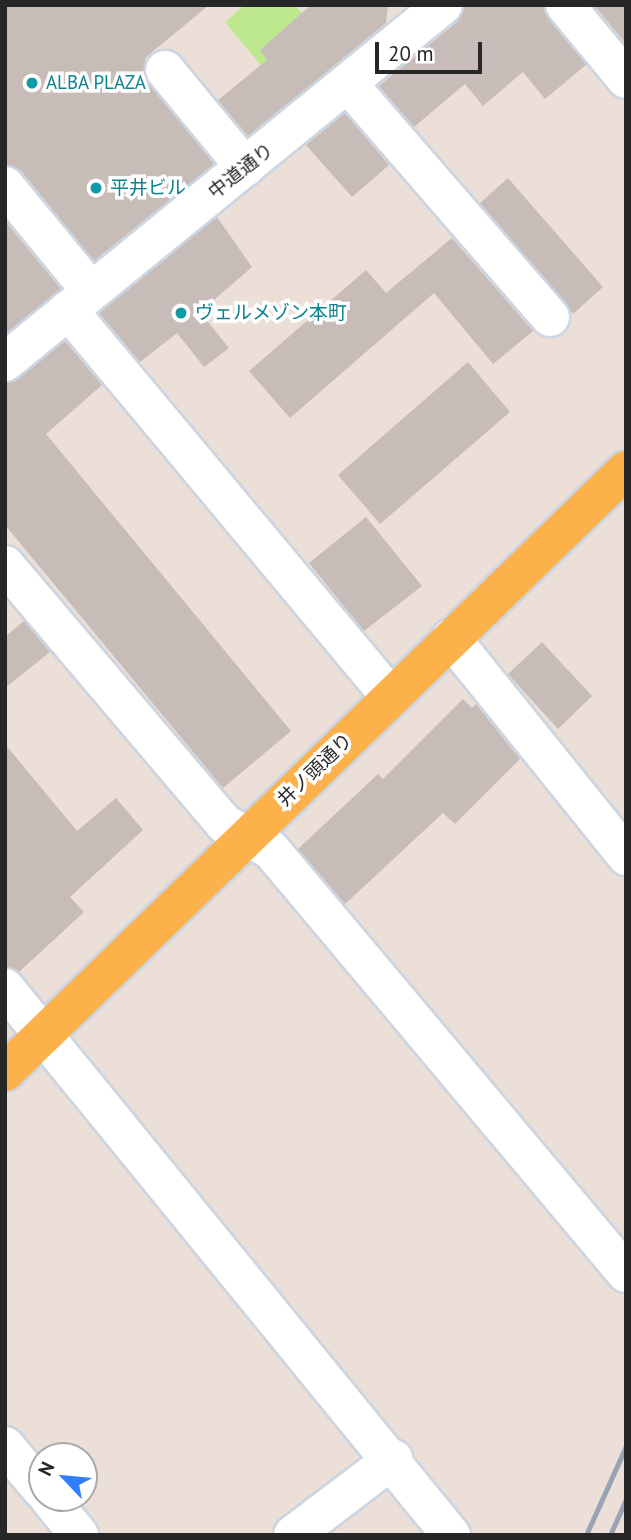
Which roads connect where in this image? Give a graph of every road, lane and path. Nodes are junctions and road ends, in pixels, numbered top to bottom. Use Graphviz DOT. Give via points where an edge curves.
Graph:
graph roads {
  1 [pos="565,5"];
  2 [pos="419,12"];
  3 [pos="165,70"];
  4 [pos="626,79"];
  5 [pos="349,85"];
  6 [pos="245,167"];
  7 [pos="5,186"];
  8 [pos="79,300"];
  9 [pos="550,317"];
  10 [pos="5,362"];
  11 [pos="626,470"];
  12 [pos="5,565"];
  13 [pos="451,638"];
  14 [pos="390,696"];
  15 [pos="247,835"];
  16 [pos="626,856"];
  17 [pos="5,988"];
  18 [pos="44,1034"];
  19 [pos="5,1072"];
  20 [pos="626,1273"];
  21 [pos="5,1446"];
  22 [pos="393,1460"];
  23 [pos="28,1473"];
  24 [pos="60,1512"];
  25 [pos="79,1535"];
  26 [pos="293,1535"];
  27 [pos="451,1535"];
  1 -- 4 [label="street"];
  2 -- 5 [label="street, 中道通り"];
  3 -- 6 [label="street"];
  5 -- 6 [label="street, 中道通り"];
  5 -- 9 [label="street"];
  6 -- 8 [label="street, 中道通り"];
  7 -- 8 [label="street"];
  8 -- 10 [label="street, 中道通り"];
  8 -- 14 [label="street"];
  11 -- 13 [label="main road, 井ノ頭通り"];
  12 -- 15 [label="street" via="225,824"];
  13 -- 14 [label="main road, 井ノ頭通り"];
  13 -- 16 [label="street"];
  14 -- 15 [label="main road, 井ノ頭通り"];
  15 -- 18 [label="main road, 井ノ頭通り"];
  15 -- 20 [label="street" via="271,849"];
  17 -- 18 [label="street"];
  18 -- 19 [label="main road, 井ノ頭通り"];
  18 -- 22 [label="street"];
  21 -- 23 [label="street"];
  22 -- 26 [label="street"];
  22 -- 27 [label="street"];
  24 -- 25 [label="street"];
}
